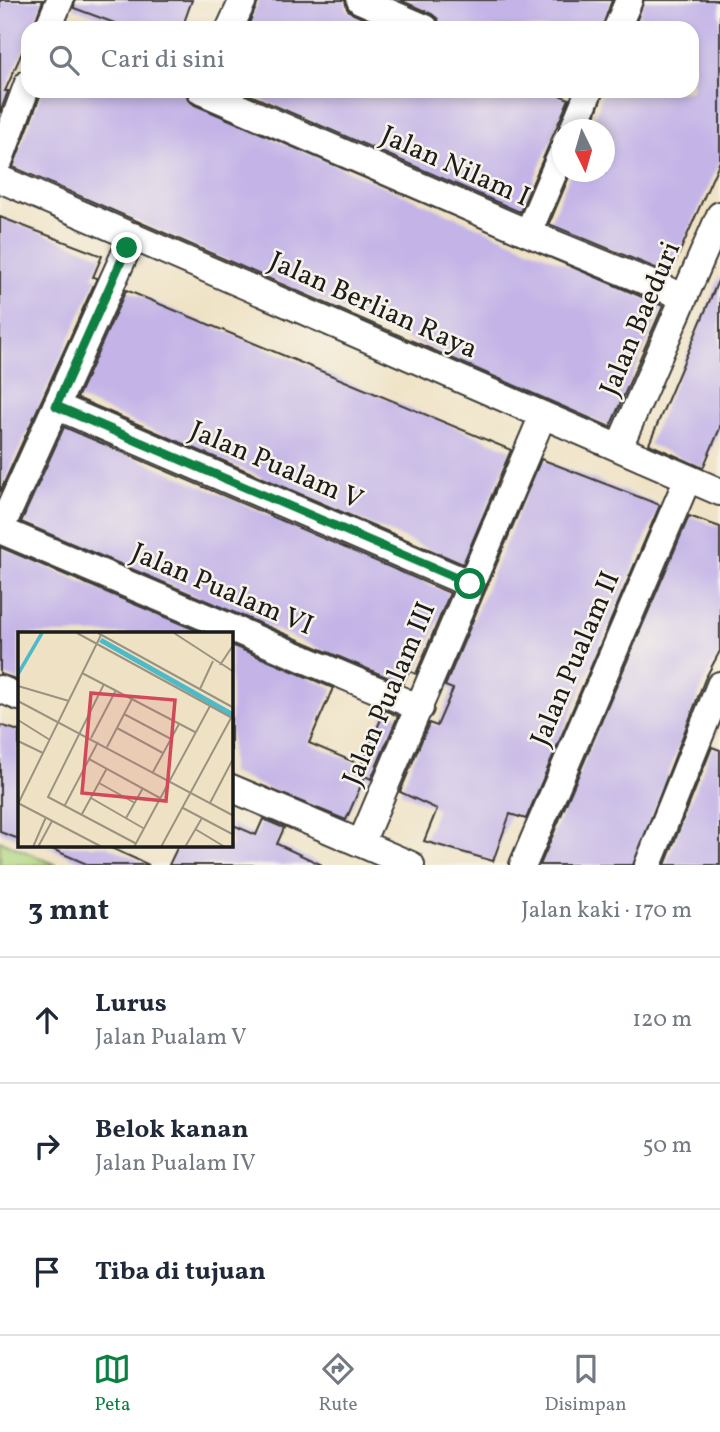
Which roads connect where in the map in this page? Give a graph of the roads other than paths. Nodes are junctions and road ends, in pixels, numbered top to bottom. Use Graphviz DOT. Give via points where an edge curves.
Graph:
graph roads {
  1 [pos="243,0"];
  2 [pos="360,0"];
  3 [pos="629,0"];
  4 [pos="233,21"];
  5 [pos="409,21"];
  6 [pos="620,21"];
  7 [pos="22,98"];
  8 [pos="217,98"];
  9 [pos="581,98"];
  10 [pos="576,119"];
  11 [pos="0,159"];
  12 [pos="552,177"];
  13 [pos="0,178"];
  14 [pos="720,215"];
  15 [pos="528,233"];
  16 [pos="133,236"];
  17 [pos="684,297"];
  18 [pos="56,406"];
  19 [pos="543,415"];
  20 [pos="619,447"];
  21 [pos="688,478"];
  22 [pos="720,492"];
  23 [pos="0,530"];
  24 [pos="470,584"];
  25 [pos="720,685"];
  26 [pos="0,689"];
  27 [pos="18,697"];
  28 [pos="420,708"];
  29 [pos="233,789"];
  30 [pos="361,843"];
  31 [pos="411,865"];
  32 [pos="523,865"];
  33 [pos="648,865"];
  1 -- 4 [label="street"];
  2 -- 5 [label="street"];
  3 -- 6 [label="street"];
  7 -- 11 [label="street"];
  8 -- 15 [label="street, Jalan Nilam I"];
  9 -- 10 [label="street"];
  12 -- 15 [label="street"];
  13 -- 16 [label="street, Jalan Berlian Raya"];
  14 -- 17 [label="street, Jalan Baeduri"];
  15 -- 17 [label="street, Jalan Nilam I"];
  16 -- 18 [label="street"];
  16 -- 19 [label="street, Jalan Berlian Raya"];
  17 -- 20 [label="street, Jalan Baeduri"];
  18 -- 23 [label="street"];
  18 -- 24 [label="street, Jalan Pualam V"];
  19 -- 20 [label="street, Jalan Berlian Raya"];
  19 -- 24 [label="street, Jalan Pualam III"];
  20 -- 21 [label="street, Jalan Berlian Raya"];
  21 -- 22 [label="street, Jalan Berlian Raya"];
  21 -- 32 [label="street, Jalan Pualam II"];
  23 -- 28 [label="street, Jalan Pualam VI"];
  24 -- 28 [label="street, Jalan Pualam III"];
  25 -- 33 [label="street"];
  26 -- 27 [label="street"];
  28 -- 30 [label="street, Jalan Pualam III"];
  29 -- 30 [label="street"];
  30 -- 31 [label="street"];
}
